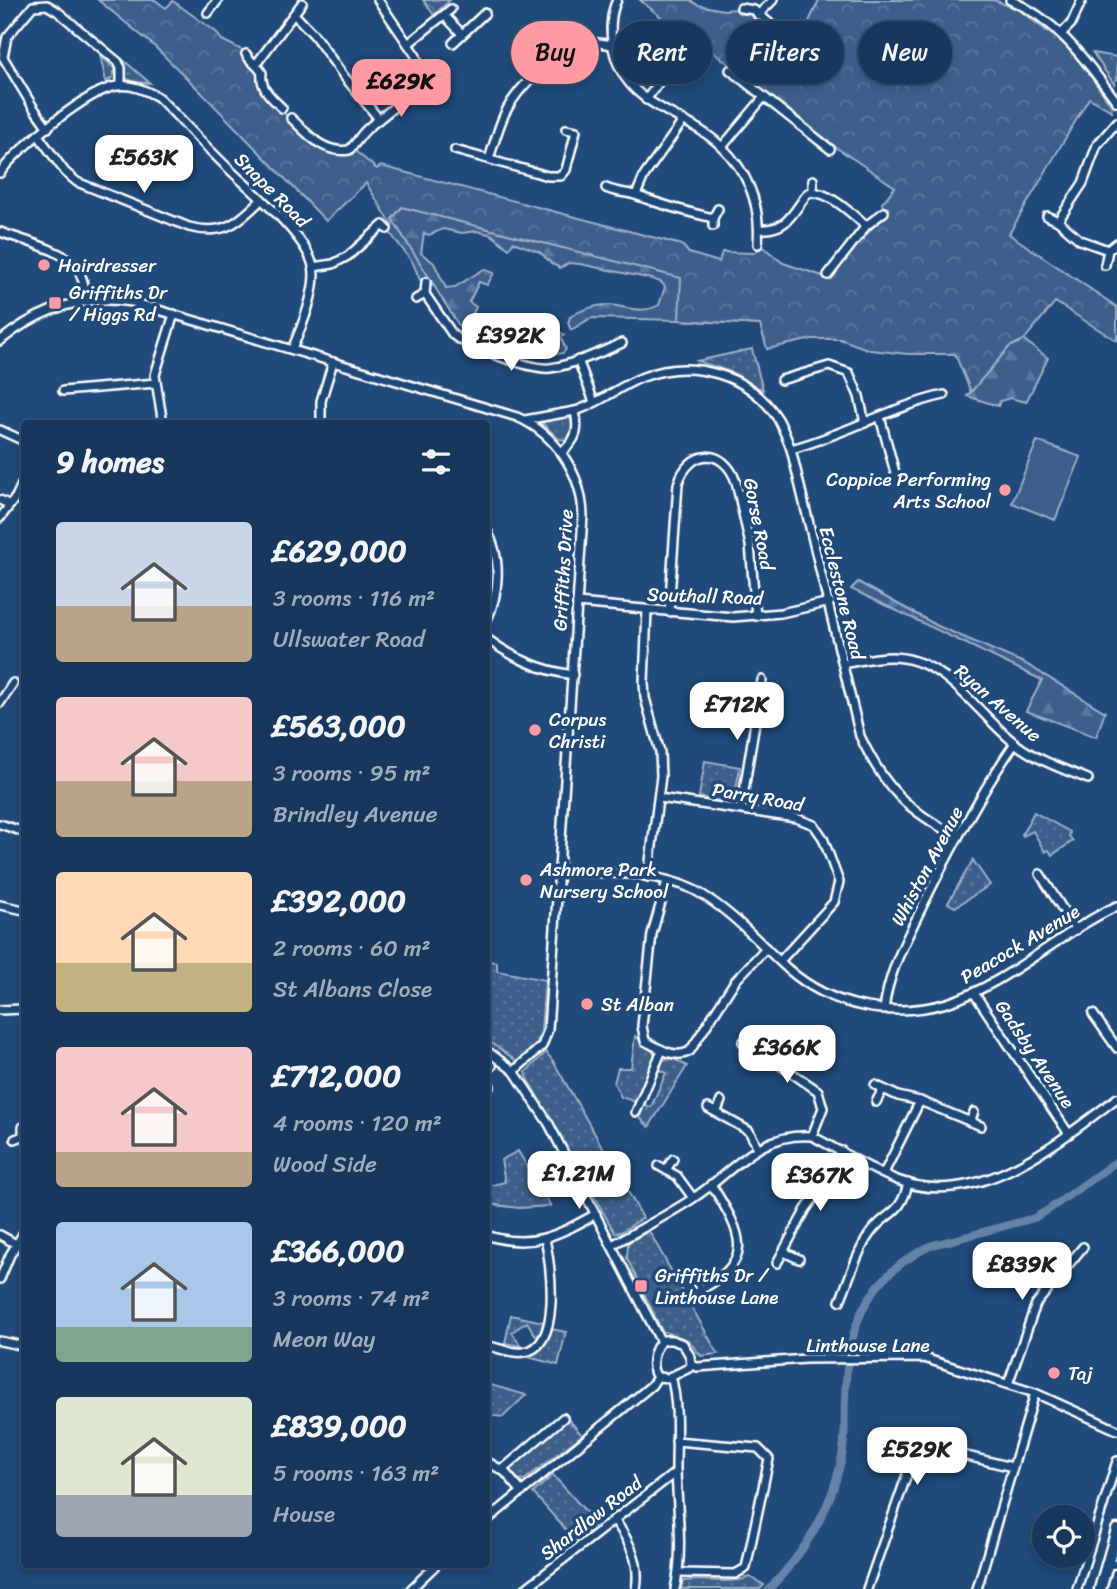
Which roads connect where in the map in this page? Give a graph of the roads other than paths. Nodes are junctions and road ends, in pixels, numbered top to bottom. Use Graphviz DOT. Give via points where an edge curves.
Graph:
graph roads {
  1 [pos="218,0"];
  2 [pos="378,0"];
  3 [pos="617,0"];
  4 [pos="773,0"];
  5 [pos="1010,0"];
  6 [pos="1082,0"];
  7 [pos="33,3"];
  8 [pos="302,3"];
  9 [pos="741,8"];
  10 [pos="451,9"];
  11 [pos="208,13"];
  12 [pos="485,13"];
  13 [pos="294,14"];
  14 [pos="758,15"];
  15 [pos="444,16"];
  16 [pos="766,21"];
  17 [pos="1062,33"];
  18 [pos="462,34"];
  19 [pos="453,43"];
  20 [pos="408,44"];
  21 [pos="612,45"];
  22 [pos="246,54"];
  23 [pos="257,63"];
  24 [pos="658,84"];
  25 [pos="748,84"];
  26 [pos="121,85"];
  27 [pos="764,97"];
  28 [pos="646,100"];
  29 [pos="1117,102"];
  30 [pos="282,108"];
  31 [pos="291,118"];
  32 [pos="379,119"];
  33 [pos="683,121"];
  34 [pos="1117,122"];
  35 [pos="48,128"];
  36 [pos="566,129"];
  37 [pos="38,135"];
  38 [pos="722,147"];
  39 [pos="831,149"];
  40 [pos="456,150"];
  41 [pos="489,159"];
  42 [pos="1,169"];
  43 [pos="813,180"];
  44 [pos="606,188"];
  45 [pos="813,192"];
  46 [pos="636,195"];
  47 [pos="261,200"];
  48 [pos="718,209"];
  49 [pos="884,212"];
  50 [pos="1047,216"];
  51 [pos="1058,222"];
  52 [pos="866,226"];
  53 [pos="387,229"];
  54 [pos="759,229"];
  55 [pos="0,232"];
  56 [pos="1117,243"];
  57 [pos="758,244"];
  58 [pos="1108,250"];
  59 [pos="1105,265"];
  60 [pos="313,268"];
  61 [pos="828,275"];
  62 [pos="426,282"];
  63 [pos="425,294"];
  64 [pos="416,299"];
  65 [pos="87,300"];
  66 [pos="174,314"];
  67 [pos="0,341"];
  68 [pos="622,343"];
  69 [pos="292,349"];
  70 [pos="578,359"];
  71 [pos="332,362"];
  72 [pos="781,380"];
  73 [pos="156,383"];
  74 [pos="63,391"];
  75 [pos="944,395"];
  76 [pos="594,402"];
  77 [pos="575,411"];
  78 [pos="880,417"];
  79 [pos="162,420"];
  80 [pos="321,420"];
  81 [pos="525,420"];
  82 [pos="865,423"];
  83 [pos="0,430"];
  84 [pos="21,440"];
  85 [pos="791,449"];
  86 [pos="562,452"];
  87 [pos="897,480"];
  88 [pos="21,485"];
  89 [pos="0,500"];
  90 [pos="10,505"];
  91 [pos="0,518"];
  92 [pos="490,536"];
  93 [pos="830,602"];
  94 [pos="577,603"];
  95 [pos="490,607"];
  96 [pos="647,610"];
  97 [pos="669,612"];
  98 [pos="755,616"];
  99 [pos="490,641"];
  100 [pos="843,664"];
  101 [pos="573,675"];
  102 [pos="762,680"];
  103 [pos="13,682"];
  104 [pos="0,703"];
  105 [pos="1015,743"];
  106 [pos="1088,779"];
  107 [pos="659,798"];
  108 [pos="741,809"];
  109 [pos="0,824"];
  110 [pos="21,831"];
  111 [pos="958,837"];
  112 [pos="559,872"];
  113 [pos="1040,874"];
  114 [pos="648,877"];
  115 [pos="667,881"];
  116 [pos="0,905"];
  117 [pos="1117,906"];
  118 [pos="21,909"];
  119 [pos="1076,930"];
  120 [pos="766,948"];
  121 [pos="780,961"];
  122 [pos="974,993"];
  123 [pos="21,1009"];
  124 [pos="0,1010"];
  125 [pos="884,1010"];
  126 [pos="1093,1014"];
  127 [pos="758,1038"];
  128 [pos="743,1042"];
  129 [pos="754,1047"];
  130 [pos="1117,1048"];
  131 [pos="663,1050"];
  132 [pos="490,1053"];
  133 [pos="514,1071"];
  134 [pos="875,1085"];
  135 [pos="883,1089"];
  136 [pos="1117,1098"];
  137 [pos="722,1101"];
  138 [pos="920,1101"];
  139 [pos="876,1102"];
  140 [pos="708,1108"];
  141 [pos="717,1111"];
  142 [pos="974,1111"];
  143 [pos="636,1112"];
  144 [pos="970,1122"];
  145 [pos="981,1126"];
  146 [pos="1069,1134"];
  147 [pos="812,1136"];
  148 [pos="758,1148"];
  149 [pos="842,1151"];
  150 [pos="673,1159"];
  151 [pos="884,1173"];
  152 [pos="908,1183"];
  153 [pos="710,1184"];
  154 [pos="693,1199"];
  155 [pos="596,1213"];
  156 [pos="0,1235"];
  157 [pos="21,1236"];
  158 [pos="490,1237"];
  159 [pos="545,1239"];
  160 [pos="16,1244"];
  161 [pos="612,1245"];
  162 [pos="1083,1247"];
  163 [pos="784,1252"];
  164 [pos="799,1259"];
  165 [pos="777,1263"];
  166 [pos="0,1279"];
  167 [pos="695,1279"];
  168 [pos="834,1286"];
  169 [pos="701,1290"];
  170 [pos="844,1291"];
  171 [pos="691,1295"];
  172 [pos="840,1301"];
  173 [pos="0,1341"];
  174 [pos="661,1342"];
  175 [pos="21,1345"];
  176 [pos="490,1346"];
  177 [pos="691,1365"];
  178 [pos="671,1376"];
  179 [pos="657,1377"];
  180 [pos="1008,1384"];
  181 [pos="1035,1393"];
  182 [pos="563,1418"];
  183 [pos="1117,1430"];
  184 [pos="676,1441"];
  185 [pos="490,1463"];
  186 [pos="1117,1464"];
  187 [pos="1012,1467"];
  188 [pos="502,1470"];
  189 [pos="676,1472"];
  190 [pos="522,1492"];
  191 [pos="490,1518"];
  192 [pos="614,1519"];
  193 [pos="1117,1530"];
  194 [pos="1112,1565"];
  195 [pos="433,1568"];
  196 [pos="679,1573"];
  197 [pos="411,1589"];
  198 [pos="525,1589"];
  199 [pos="636,1589"];
  200 [pos="676,1589"];
  201 [pos="867,1589"];
  202 [pos="976,1589"];
  203 [pos="1077,1589"];
  204 [pos="1100,1589"];
  1 -- 11 [label="street"];
  2 -- 20 [label="street"];
  3 -- 21 [label="street"];
  4 -- 14 [label="street"];
  5 -- 17 [label="street"];
  6 -- 17 [label="street"];
  7 -- 26 [label="street" via="57,11 113,57 121,68"];
  7 -- 35 [label="street" via="5,41 3,57"];
  8 -- 13 [label="street"];
  9 -- 14 [label="street"];
  10 -- 15 [label="street"];
  12 -- 18 [label="street"];
  13 -- 23 [label="street"];
  13 -- 32 [label="street"];
  14 -- 16 [label="street"];
  15 -- 18 [label="street"];
  15 -- 20 [label="street"];
  17 -- 29 [label="street"];
  18 -- 19 [label="street"];
  20 -- 32 [label="street" via="419,62 415,85"];
  21 -- 28 [label="street" via="621,72"];
  21 -- 41 [label="street" via="590,43 570,50 529,81 507,111"];
  22 -- 23 [label="street"];
  23 -- 30 [label="street" via="265,91"];
  24 -- 28 [label="street"];
  25 -- 27 [label="street"];
  26 -- 35 [label="street" via="98,92"];
  26 -- 47 [label="street, Snape Road" via="158,97"];
  27 -- 38 [label="street"];
  27 -- 39 [label="street"];
  28 -- 33 [label="street"];
  31 -- 32 [label="street" via="319,145 344,151 353,148"];
  33 -- 38 [label="street"];
  33 -- 46 [label="street"];
  34 -- 51 [label="street" via="1097,145 1083,183"];
  35 -- 37 [label="street"];
  36 -- 41 [label="street" via="576,131 561,176"];
  37 -- 42 [label="street"];
  37 -- 47 [label="street" via="77,182 189,227 227,227"];
  38 -- 54 [label="street" via="750,187"];
  40 -- 41 [label="street"];
  43 -- 45 [label="street"];
  44 -- 46 [label="street"];
  45 -- 52 [label="street" via="828,196"];
  45 -- 54 [label="street" via="785,224"];
  46 -- 48 [label="street" via="713,222"];
  47 -- 60 [label="street, Snape Road" via="299,238"];
  49 -- 52 [label="street"];
  50 -- 51 [label="street"];
  51 -- 58 [label="street" via="1080,240"];
  52 -- 61 [label="street"];
  53 -- 60 [label="street" via="383,225 340,261"];
  54 -- 57 [label="street"];
  55 -- 65 [label="street" via="67,257 80,273"];
  56 -- 58 [label="street"];
  58 -- 59 [label="street"];
  60 -- 69 [label="street" via="308,304"];
  62 -- 63 [label="street"];
  63 -- 64 [label="street"];
  63 -- 70 [label="street" via="453,335 467,345 545,368"];
  65 -- 66 [label="street, Griffiths Drive" via="132,302"];
  65 -- 67 [label="street, Griffiths Drive" via="49,311"];
  66 -- 69 [label="street, Griffiths Drive"];
  66 -- 73 [label="street"];
  68 -- 70 [label="street"];
  69 -- 71 [label="street, Griffiths Drive"];
  70 -- 76 [label="street"];
  71 -- 80 [label="street" via="321,401"];
  71 -- 81 [label="street, Griffiths Drive"];
  72 -- 82 [label="street" via="829,366 849,373"];
  73 -- 74 [label="street"];
  73 -- 79 [label="street"];
  75 -- 78 [label="street" via="915,401"];
  76 -- 77 [label="street, Ecclestone Road"];
  76 -- 85 [label="street, Ecclestone Road" via="663,370 719,374 763,401 778,419"];
  77 -- 81 [label="street, Ecclestone Road"];
  77 -- 86 [label="street" via="577,435"];
  78 -- 82 [label="street"];
  78 -- 87 [label="street"];
  81 -- 86 [label="street, Griffiths Drive"];
  82 -- 85 [label="street"];
  83 -- 84 [label="street"];
  85 -- 93 [label="street, Ecclestone Road"];
  86 -- 94 [label="street, Griffiths Drive" via="583,508"];
  88 -- 90 [label="street"];
  89 -- 90 [label="street"];
  90 -- 91 [label="street"];
  92 -- 95 [label="street" via="498,563"];
  93 -- 98 [label="street, Southall Road"];
  93 -- 100 [label="street, Ecclestone Road"];
  94 -- 96 [label="street, Southall Road"];
  94 -- 101 [label="street, Griffiths Drive"];
  96 -- 97 [label="street, Southall Road"];
  96 -- 107 [label="street" via="645,698 660,752"];
  97 -- 98 [label="street, Southall Road"];
  97 -- 98 [label="street, Gorse Road" via="678,484 685,466 694,459 712,457 727,466 736,482 750,545"];
  99 -- 101 [label="street" via="524,663"];
  100 -- 105 [label="street, Ryan Avenue" via="899,657 936,670"];
  100 -- 111 [label="street, Ecclestone Road" via="860,736 880,774 917,813"];
  101 -- 112 [label="street, Griffiths Drive"];
  102 -- 108 [label="street"];
  103 -- 104 [label="street"];
  105 -- 106 [label="street, Ryan Avenue" via="1036,758"];
  105 -- 111 [label="street, Whiston Avenue"];
  107 -- 108 [label="street, Parry Road"];
  107 -- 114 [label="street"];
  108 -- 121 [label="street, Parry Road" via="804,819 814,825 839,882 834,902"];
  109 -- 110 [label="street"];
  111 -- 125 [label="street, Whiston Avenue" via="894,966"];
  112 -- 114 [label="street, Peacock Avenue"];
  112 -- 133 [label="street, Griffiths Drive" via="548,1030 542,1046"];
  113 -- 119 [label="street"];
  114 -- 115 [label="street, Peacock Avenue"];
  115 -- 120 [label="street, Peacock Avenue" via="705,897"];
  115 -- 131 [label="street" via="653,933 642,1026 645,1041"];
  116 -- 118 [label="street"];
  117 -- 119 [label="street, Peacock Avenue"];
  119 -- 122 [label="street, Peacock Avenue"];
  120 -- 121 [label="street, Peacock Avenue"];
  120 -- 131 [label="street" via="735,981 690,1051 679,1055"];
  121 -- 125 [label="street, Peacock Avenue" via="828,995"];
  122 -- 125 [label="street, Peacock Avenue" via="928,1007"];
  122 -- 146 [label="street, Gadsby Avenue"];
  123 -- 124 [label="street"];
  126 -- 130 [label="street"];
  127 -- 129 [label="street"];
  128 -- 129 [label="street"];
  129 -- 147 [label="street" via="818,1091 823,1108"];
  131 -- 143 [label="street"];
  132 -- 133 [label="street"];
  133 -- 155 [label="street" via="550,1124"];
  134 -- 135 [label="street"];
  135 -- 138 [label="street"];
  135 -- 139 [label="street"];
  136 -- 146 [label="street"];
  137 -- 141 [label="street"];
  138 -- 144 [label="street"];
  138 -- 151 [label="street"];
  140 -- 141 [label="street"];
  141 -- 148 [label="street" via="749,1131"];
  142 -- 144 [label="street"];
  144 -- 145 [label="street"];
  146 -- 152 [label="street" via="1006,1171 968,1185"];
  147 -- 148 [label="street" via="777,1138"];
  147 -- 149 [label="street"];
  148 -- 153 [label="street"];
  149 -- 151 [label="street"];
  149 -- 163 [label="street"];
  150 -- 154 [label="street" via="662,1168 677,1176"];
  151 -- 152 [label="street"];
  152 -- 170 [label="street" via="899,1207 870,1233"];
  153 -- 154 [label="street"];
  153 -- 169 [label="street" via="737,1229 739,1249 722,1278"];
  154 -- 161 [label="street"];
  155 -- 159 [label="street"];
  155 -- 161 [label="street"];
  156 -- 160 [label="street"];
  157 -- 160 [label="street"];
  158 -- 159 [label="street"];
  159 -- 176 [label="street" via="552,1273 544,1338 524,1352"];
  160 -- 166 [label="street"];
  161 -- 174 [label="street"];
  162 -- 180 [label="street" via="1036,1304"];
  163 -- 164 [label="street"];
  163 -- 165 [label="street"];
  167 -- 169 [label="street"];
  168 -- 170 [label="street"];
  169 -- 171 [label="street"];
  170 -- 172 [label="street"];
  173 -- 175 [label="street"];
  174 -- 177 [label="street" via="667,1339 683,1344"];
  174 -- 179 [label="street" via="654,1352"];
  177 -- 178 [label="street"];
  177 -- 180 [label="street, Linthouse Lane" via="925,1358"];
  178 -- 179 [label="street"];
  178 -- 184 [label="street" via="676,1394"];
  179 -- 190 [label="street"];
  180 -- 181 [label="street, Linthouse Lane"];
  181 -- 183 [label="street, Linthouse Lane"];
  181 -- 187 [label="street"];
  182 -- 188 [label="street"];
  184 -- 189 [label="street"];
  184 -- 196 [label="street" via="758,1448 769,1459 746,1568 735,1574"];
  185 -- 188 [label="street"];
  186 -- 203 [label="street"];
  187 -- 201 [label="street" via="931,1448 917,1456"];
  187 -- 202 [label="street"];
  188 -- 190 [label="street"];
  189 -- 192 [label="street, Shardlow Road"];
  189 -- 196 [label="street"];
  190 -- 191 [label="street"];
  192 -- 198 [label="street, Shardlow Road"];
  192 -- 199 [label="street" via="635,1558"];
  193 -- 194 [label="main road"];
  194 -- 204 [label="main road"];
  195 -- 197 [label="street"];
  196 -- 200 [label="street"];
}
